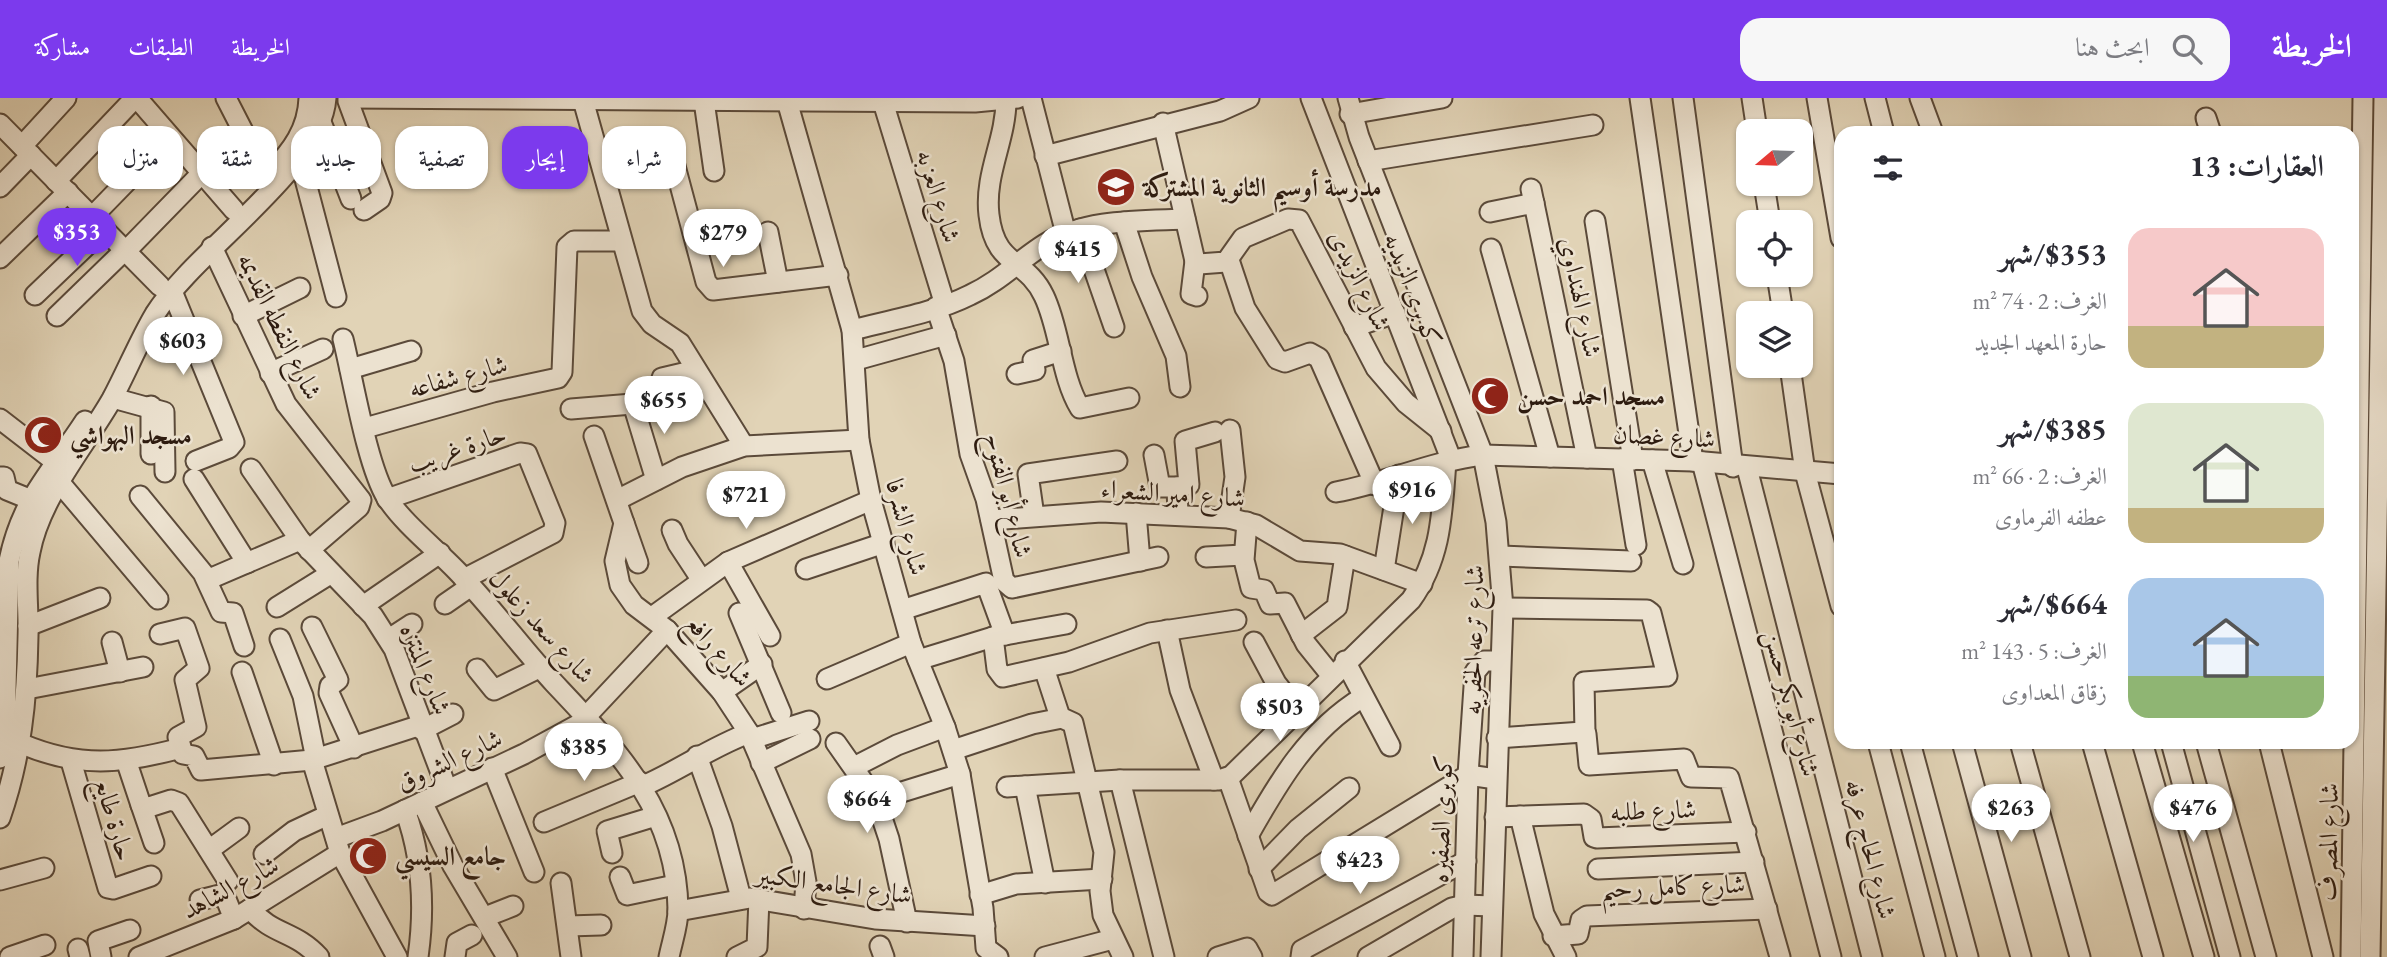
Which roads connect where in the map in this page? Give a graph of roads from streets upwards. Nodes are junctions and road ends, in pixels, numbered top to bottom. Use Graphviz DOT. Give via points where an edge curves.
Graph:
graph roads {
  1 [pos="66,98"];
  2 [pos="136,98"];
  3 [pos="226,98"];
  4 [pos="309,98"];
  5 [pos="1031,98"];
  6 [pos="1249,98"];
  7 [pos="1311,98"];
  8 [pos="1442,98"];
  9 [pos="1640,98"];
  10 [pos="1683,98"];
  11 [pos="1752,98"];
  12 [pos="1817,98"];
  13 [pos="1875,98"];
  14 [pos="1920,98"];
  15 [pos="2363,98"];
  16 [pos="2384,98"];
  17 [pos="351,99"];
  18 [pos="627,99"];
  19 [pos="745,99"];
  20 [pos="831,99"];
  21 [pos="1012,99"];
  22 [pos="583,100"];
  23 [pos="779,100"];
  24 [pos="908,100"];
  25 [pos="974,100"];
  26 [pos="704,101"];
  27 [pos="883,102"];
  28 [pos="1349,106"];
  29 [pos="320,113"];
  30 [pos="1755,119"];
  31 [pos="1163,123"];
  32 [pos="0,124"];
  33 [pos="1593,125"];
  34 [pos="160,126"];
  35 [pos="240,126"];
  36 [pos="1882,126"];
  37 [pos="1930,126"];
  38 [pos="27,150"];
  39 [pos="183,152"];
  40 [pos="1045,156"];
  41 [pos="1368,161"];
  42 [pos="277,166"];
  43 [pos="197,167"];
  44 [pos="291,169"];
  45 [pos="714,171"];
  46 [pos="197,178"];
  47 [pos="0,187"];
  48 [pos="62,187"];
  49 [pos="126,189"];
  50 [pos="216,189"];
  51 [pos="254,189"];
  52 [pos="308,189"];
  53 [pos="681,189"];
  54 [pos="1834,197"];
  55 [pos="234,210"];
  56 [pos="1490,212"];
  57 [pos="1185,219"];
  58 [pos="1595,221"];
  59 [pos="1124,222"];
  60 [pos="98,223"];
  61 [pos="768,232"];
  62 [pos="1073,232"];
  63 [pos="621,241"];
  64 [pos="212,247"];
  65 [pos="1491,249"];
  66 [pos="125,251"];
  67 [pos="0,258"];
  68 [pos="1229,260"];
  69 [pos="1195,261"];
  70 [pos="1018,267"];
  71 [pos="838,275"];
  72 [pos="1416,277"];
  73 [pos="778,282"];
  74 [pos="166,288"];
  75 [pos="300,288"];
  76 [pos="1385,289"];
  77 [pos="35,295"];
  78 [pos="1197,296"];
  79 [pos="336,297"];
  80 [pos="940,306"];
  81 [pos="1395,313"];
  82 [pos="57,316"];
  83 [pos="243,316"];
  84 [pos="1114,327"];
  85 [pos="1354,327"];
  86 [pos="852,330"];
  87 [pos="947,335"];
  88 [pos="343,339"];
  89 [pos="323,349"];
  90 [pos="411,351"];
  91 [pos="1061,351"];
  92 [pos="856,360"];
  93 [pos="350,369"];
  94 [pos="696,370"];
  95 [pos="270,373"];
  96 [pos="1017,374"];
  97 [pos="1792,378"];
  98 [pos="1180,387"];
  99 [pos="113,398"];
  100 [pos="1129,398"];
  101 [pos="2384,403"];
  102 [pos="633,404"];
  103 [pos="152,406"];
  104 [pos="571,409"];
  105 [pos="0,419"];
  106 [pos="2370,425"];
  107 [pos="365,428"];
  108 [pos="1441,431"];
  109 [pos="594,436"];
  110 [pos="859,440"];
  111 [pos="744,446"];
  112 [pos="151,454"];
  113 [pos="1154,455"];
  114 [pos="1483,455"];
  115 [pos="1550,457"];
  116 [pos="1587,458"];
  117 [pos="1448,460"];
  118 [pos="1636,460"];
  119 [pos="1117,461"];
  120 [pos="1698,462"];
  121 [pos="374,467"];
  122 [pos="1740,467"];
  123 [pos="251,469"];
  124 [pos="62,472"];
  125 [pos="165,472"];
  126 [pos="1805,472"];
  127 [pos="1399,475"];
  128 [pos="0,477"];
  129 [pos="1834,477"];
  130 [pos="656,480"];
  131 [pos="348,482"];
  132 [pos="1375,485"];
  133 [pos="1177,487"];
  134 [pos="1336,492"];
  135 [pos="2369,493"];
  136 [pos="140,496"];
  137 [pos="29,499"];
  138 [pos="387,499"];
  139 [pos="617,500"];
  140 [pos="871,500"];
  141 [pos="1136,513"];
  142 [pos="1178,515"];
  143 [pos="1034,516"];
  144 [pos="991,520"];
  145 [pos="1238,520"];
  146 [pos="624,523"];
  147 [pos="673,530"];
  148 [pos="884,543"];
  149 [pos="304,545"];
  150 [pos="440,553"];
  151 [pos="1243,555"];
  152 [pos="1345,556"];
  153 [pos="1501,556"];
  154 [pos="1206,557"];
  155 [pos="728,562"];
  156 [pos="247,563"];
  157 [pos="638,563"];
  158 [pos="1683,564"];
  159 [pos="806,569"];
  160 [pos="1384,570"];
  161 [pos="330,574"];
  162 [pos="701,579"];
  163 [pos="207,580"];
  164 [pos="1834,580"];
  165 [pos="468,582"];
  166 [pos="1422,584"];
  167 [pos="100,598"];
  168 [pos="158,599"];
  169 [pos="445,604"];
  170 [pos="363,606"];
  171 [pos="277,607"];
  172 [pos="1503,608"];
  173 [pos="902,610"];
  174 [pos="739,613"];
  175 [pos="1236,620"];
  176 [pos="660,623"];
  177 [pos="412,624"];
  178 [pos="1066,624"];
  179 [pos="28,626"];
  180 [pos="312,627"];
  181 [pos="1167,630"];
  182 [pos="160,634"];
  183 [pos="1301,635"];
  184 [pos="770,636"];
  185 [pos="999,636"];
  186 [pos="2359,637"];
  187 [pos="280,639"];
  188 [pos="389,639"];
  189 [pos="112,642"];
  190 [pos="1254,642"];
  191 [pos="244,646"];
  192 [pos="915,651"];
  193 [pos="1500,662"];
  194 [pos="762,664"];
  195 [pos="3,666"];
  196 [pos="144,667"];
  197 [pos="541,667"];
  198 [pos="1044,668"];
  199 [pos="1338,668"];
  200 [pos="477,669"];
  201 [pos="120,671"];
  202 [pos="242,672"];
  203 [pos="827,678"];
  204 [pos="27,689"];
  205 [pos="722,692"];
  206 [pos="1363,697"];
  207 [pos="1297,710"];
  208 [pos="2,711"];
  209 [pos="25,712"];
  210 [pos="781,713"];
  211 [pos="453,714"];
  212 [pos="589,716"];
  213 [pos="1062,718"];
  214 [pos="421,727"];
  215 [pos="945,727"];
  216 [pos="1585,733"];
  217 [pos="750,736"];
  218 [pos="1497,738"];
  219 [pos="836,743"];
  220 [pos="22,744"];
  221 [pos="1390,746"];
  222 [pos="354,748"];
  223 [pos="1880,749"];
  224 [pos="1912,749"];
  225 [pos="1964,749"];
  226 [pos="2022,749"];
  227 [pos="2094,749"];
  228 [pos="2144,749"];
  229 [pos="2173,749"];
  230 [pos="2208,749"];
  231 [pos="2271,749"];
  232 [pos="2354,749"];
  233 [pos="953,750"];
  234 [pos="188,753"];
  235 [pos="697,756"];
  236 [pos="0,758"];
  237 [pos="126,760"];
  238 [pos="314,760"];
  239 [pos="71,761"];
  240 [pos="761,763"];
  241 [pos="274,765"];
  242 [pos="854,767"];
  243 [pos="492,768"];
  244 [pos="960,774"];
  245 [pos="1468,775"];
  246 [pos="1221,779"];
  247 [pos="1496,779"];
  248 [pos="1121,780"];
  249 [pos="1089,781"];
  250 [pos="641,784"];
  251 [pos="1349,788"];
  252 [pos="447,789"];
  253 [pos="876,800"];
  254 [pos="141,805"];
  255 [pos="414,806"];
  256 [pos="328,815"];
  257 [pos="656,816"];
  258 [pos="1520,816"];
  259 [pos="1495,817"];
  260 [pos="0,818"];
  261 [pos="544,822"];
  262 [pos="239,828"];
  263 [pos="1746,832"];
  264 [pos="1248,836"];
  265 [pos="154,843"];
  266 [pos="338,846"];
  267 [pos="208,850"];
  268 [pos="612,853"];
  269 [pos="264,854"];
  270 [pos="1466,861"];
  271 [pos="1754,862"];
  272 [pos="44,868"];
  273 [pos="1259,869"];
  274 [pos="1598,869"];
  275 [pos="534,872"];
  276 [pos="151,876"];
  277 [pos="620,877"];
  278 [pos="1102,879"];
  279 [pos="0,880"];
  280 [pos="228,881"];
  281 [pos="561,883"];
  282 [pos="1045,883"];
  283 [pos="675,885"];
  284 [pos="979,895"];
  285 [pos="750,899"];
  286 [pos="200,900"];
  287 [pos="1465,905"];
  288 [pos="513,906"];
  289 [pos="1492,906"];
  290 [pos="804,909"];
  291 [pos="1767,909"];
  292 [pos="678,911"];
  293 [pos="242,914"];
  294 [pos="485,917"];
  295 [pos="907,922"];
  296 [pos="601,925"];
  297 [pos="568,926"];
  298 [pos="985,926"];
  299 [pos="130,930"];
  300 [pos="472,935"];
  301 [pos="1553,936"];
  302 [pos="1113,939"];
  303 [pos="45,946"];
  304 [pos="10,957"];
  305 [pos="101,957"];
  306 [pos="142,957"];
  307 [pos="318,957"];
  308 [pos="397,957"];
  309 [pos="418,957"];
  310 [pos="455,957"];
  311 [pos="507,957"];
  312 [pos="571,957"];
  313 [pos="669,957"];
  314 [pos="737,957"];
  315 [pos="998,957"];
  316 [pos="1045,957"];
  317 [pos="1123,957"];
  318 [pos="1164,957"];
  319 [pos="1218,957"];
  320 [pos="1252,957"];
  321 [pos="1301,957"];
  322 [pos="1368,957"];
  323 [pos="1463,957"];
  324 [pos="1491,957"];
  325 [pos="1566,957"];
  326 [pos="1780,957"];
  327 [pos="1831,957"];
  328 [pos="1872,957"];
  329 [pos="1936,957"];
  330 [pos="1968,957"];
  331 [pos="2021,957"];
  332 [pos="2080,957"];
  333 [pos="2154,957"];
  334 [pos="2204,957"];
  335 [pos="2230,957"];
  336 [pos="2266,957"];
  337 [pos="2323,957"];
  338 [pos="2351,957"];
  339 [pos="2370,957"];
  1 -- 38 [label="street"];
  2 -- 34 [label="street"];
  2 -- 48 [label="street"];
  3 -- 35 [label="street"];
  4 -- 29 [label="street"];
  5 -- 40 [label="street"];
  6 -- 31 [label="street" via="1220,111"];
  7 -- 76 [label="street, كوبرى الزيديه"];
  8 -- 28 [label="street"];
  9 -- 120 [label="street"];
  10 -- 122 [label="street, شارع الحاج عرفه"];
  11 -- 30 [label="street"];
  12 -- 54 [label="street"];
  13 -- 36 [label="street"];
  14 -- 37 [label="street"];
  15 -- 106 [label="street, شارع المصرف"];
  16 -- 101 [label="street"];
  17 -- 22 [label="street"];
  17 -- 29 [label="street"];
  17 -- 29 [label="street" via="382,193 380,199 357,205"];
  18 -- 22 [label="street"];
  18 -- 26 [label="street"];
  19 -- 23 [label="street"];
  19 -- 26 [label="street"];
  20 -- 23 [label="street"];
  20 -- 27 [label="street"];
  21 -- 25 [label="street"];
  21 -- 70 [label="street" via="990,173 989,215 1001,253"];
  22 -- 63 [label="street"];
  23 -- 71 [label="street, شارع الشرفا"];
  24 -- 25 [label="street"];
  24 -- 27 [label="street"];
  26 -- 45 [label="street"];
  27 -- 80 [label="street, شارع العزبه"];
  28 -- 41 [label="street, شارع ترعه الحفريه"];
  29 -- 42 [label="street"];
  31 -- 40 [label="street"];
  31 -- 57 [label="street"];
  32 -- 38 [label="street"];
  33 -- 41 [label="street"];
  38 -- 47 [label="street"];
  38 -- 48 [label="street"];
  39 -- 43 [label="street"];
  40 -- 62 [label="street"];
  41 -- 72 [label="street, شارع ترعه الحفريه"];
  44 -- 64 [label="street"];
  46 -- 66 [label="street"];
  48 -- 60 [label="street"];
  48 -- 67 [label="street"];
  49 -- 60 [label="street"];
  50 -- 55 [label="street"];
  51 -- 55 [label="street"];
  52 -- 79 [label="street"];
  53 -- 73 [label="street" via="709,287 717,290"];
  55 -- 74 [label="street"];
  56 -- 116 [label="street, شارع الهنداوي" via="1533,196"];
  57 -- 59 [label="street"];
  57 -- 69 [label="street"];
  58 -- 118 [label="street"];
  59 -- 62 [label="street"];
  59 -- 98 [label="street" via="1176,356"];
  60 -- 66 [label="street"];
  60 -- 77 [label="street"];
  61 -- 73 [label="street"];
  62 -- 70 [label="street" via="1047,242"];
  62 -- 84 [label="street"];
  63 -- 94 [label="street" via="646,318 676,339"];
  63 -- 107 [label="street, شارع شفاعه" via="574,241 567,247 562,372 558,379"];
  64 -- 74 [label="street"];
  64 -- 83 [label="street, شارع النقطه القديمه"];
  65 -- 115 [label="street"];
  66 -- 74 [label="street"];
  66 -- 82 [label="street"];
  68 -- 69 [label="street"];
  68 -- 85 [label="street, شارع الزيدى" via="1243,238 1288,219 1299,220"];
  68 -- 132 [label="street" via="1245,308 1276,359 1285,362 1310,353 1319,358"];
  69 -- 78 [label="street" via="1191,293"];
  70 -- 80 [label="street" via="988,286"];
  70 -- 91 [label="street" via="1045,299"];
  71 -- 73 [label="street"];
  71 -- 86 [label="street, شارع الشرفا"];
  72 -- 76 [label="street"];
  72 -- 114 [label="street, شارع ترعه الحفريه"];
  74 -- 99 [label="street"];
  74 -- 124 [label="street" via="138,319"];
  74 -- 156 [label="street" via="234,442 195,470"];
  75 -- 83 [label="street"];
  76 -- 81 [label="street, كوبرى الزيديه"];
  80 -- 86 [label="street"];
  80 -- 87 [label="street, شارع أبو الفتوح"];
  81 -- 85 [label="street"];
  81 -- 108 [label="street, كوبرى الزيديه"];
  83 -- 95 [label="street, شارع النقطه القديمه"];
  85 -- 108 [label="street, شارع الزيدى" via="1390,386"];
  86 -- 92 [label="street, شارع الشرفا"];
  87 -- 92 [label="street"];
  87 -- 144 [label="street, شارع أبو الفتوح" via="971,454"];
  88 -- 93 [label="street, شارع سعد زعلول"];
  89 -- 95 [label="street"];
  90 -- 93 [label="street"];
  91 -- 96 [label="street" via="1033,360 1035,370"];
  91 -- 100 [label="street" via="1080,408"];
  92 -- 110 [label="street, شارع الشرفا"];
  93 -- 107 [label="street, شارع سعد زعلول"];
  94 -- 102 [label="street" via="662,378 657,402"];
  94 -- 111 [label="street"];
  95 -- 131 [label="street, شارع النقطه القديمه" via="296,419"];
  97 -- 126 [label="street"];
  99 -- 103 [label="street"];
  99 -- 124 [label="street"];
  101 -- 106 [label="street"];
  102 -- 104 [label="street"];
  102 -- 130 [label="street"];
  103 -- 112 [label="street"];
  103 -- 125 [label="street" via="166,415"];
  105 -- 124 [label="street"];
  106 -- 135 [label="street, شارع المصرف"];
  107 -- 121 [label="street, شارع سعد زعلول"];
  108 -- 117 [label="street, كوبرى الزيديه"];
  109 -- 139 [label="street, شارع رافع"];
  110 -- 111 [label="street"];
  110 -- 140 [label="street, شارع الشرفا"];
  111 -- 130 [label="street"];
  113 -- 133 [label="street" via="1160,487"];
  114 -- 115 [label="street, شارع غصان"];
  114 -- 117 [label="street, شارع غصان"];
  114 -- 153 [label="street, شارع ترعه الحفريه"];
  115 -- 116 [label="street, شارع غصان"];
  116 -- 118 [label="street, شارع غصان"];
  117 -- 127 [label="street, شارع غصان"];
  117 -- 166 [label="street" via="1438,544"];
  118 -- 120 [label="street, شارع غصان"];
  118 -- 153 [label="street" via="1633,553"];
  118 -- 158 [label="street"];
  119 -- 143 [label="street" via="1028,474"];
  120 -- 122 [label="street, شارع غصان"];
  120 -- 327 [label="street, شارع أبو بكر حسن"];
  121 -- 131 [label="street"];
  121 -- 138 [label="street, شارع سعد زعلول"];
  122 -- 126 [label="street, شارع غصان"];
  122 -- 328 [label="street, شارع الحاج عرفه"];
  123 -- 149 [label="street, شارع المنتزه"];
  124 -- 137 [label="street"];
  124 -- 168 [label="street"];
  124 -- 179 [label="street" via="29,554"];
  126 -- 129 [label="street, شارع غصان"];
  126 -- 164 [label="street"];
  127 -- 132 [label="street, شارع غصان"];
  127 -- 160 [label="street"];
  128 -- 137 [label="street" via="4,477 7,490"];
  130 -- 139 [label="street"];
  131 -- 149 [label="street, شارع النقطه القديمه" via="361,504"];
  132 -- 134 [label="street, شارع غصان"];
  133 -- 142 [label="street"];
  133 -- 145 [label="street" via="1189,485 1185,442 1223,431 1235,477"];
  135 -- 186 [label="street, شارع المصرف"];
  135 -- 339 [label="street"];
  136 -- 163 [label="street"];
  137 -- 195 [label="street" via="9,561"];
  138 -- 150 [label="street, شارع سعد زعلول"];
  138 -- 165 [label="street, حارة غريب" via="527,453 555,523 553,533"];
  139 -- 146 [label="street, شارع رافع"];
  140 -- 148 [label="street, شارع الشرفا"];
  140 -- 155 [label="street, شارع الشروق"];
  141 -- 142 [label="street, شارع امير الشعراء"];
  141 -- 143 [label="street, شارع امير الشعراء"];
  141 -- 144 [label="street, شارع أبو الفتوح" via="1149,559 1012,587 1002,576"];
  142 -- 145 [label="street, شارع امير الشعراء"];
  143 -- 144 [label="street, شارع امير الشعراء"];
  145 -- 151 [label="street"];
  145 -- 152 [label="street, شارع امير الشعراء" via="1300,551"];
  146 -- 157 [label="street"];
  146 -- 176 [label="street, شارع رافع" via="617,573 626,596"];
  147 -- 162 [label="street"];
  148 -- 159 [label="street"];
  148 -- 173 [label="street, شارع الشرفا"];
  149 -- 156 [label="street"];
  149 -- 161 [label="street, شارع المنتزه"];
  150 -- 165 [label="street, شارع سعد زعلول"];
  150 -- 170 [label="street"];
  151 -- 154 [label="street"];
  151 -- 183 [label="street" via="1251,588 1265,590 1268,604 1285,603"];
  152 -- 160 [label="street, شارع امير الشعراء"];
  152 -- 183 [label="street" via="1335,610"];
  153 -- 172 [label="street, شارع ترعه الحفريه"];
  155 -- 162 [label="street, شارع الشروق"];
  155 -- 184 [label="street"];
  156 -- 163 [label="street"];
  160 -- 166 [label="street, شارع امير الشعراء"];
  161 -- 170 [label="street, شارع المنتزه"];
  161 -- 171 [label="street"];
  162 -- 176 [label="street, شارع الشروق"];
  163 -- 191 [label="street" via="221,612 233,613"];
  165 -- 169 [label="street"];
  165 -- 197 [label="street, شارع سعد زعلول"];
  166 -- 199 [label="street" via="1411,600"];
  167 -- 179 [label="street"];
  170 -- 188 [label="street, شارع المنتزه"];
  172 -- 193 [label="street, شارع ترعه الحفريه"];
  172 -- 216 [label="street" via="1651,613 1667,676 1584,682"];
  173 -- 185 [label="street" via="986,583"];
  173 -- 192 [label="street, شارع الشرفا"];
  174 -- 194 [label="street"];
  175 -- 181 [label="street"];
  176 -- 205 [label="street, شارع رافع"];
  176 -- 212 [label="street, شارع الشروق"];
  177 -- 188 [label="street"];
  178 -- 185 [label="street"];
  179 -- 204 [label="street"];
  180 -- 222 [label="street" via="338,680 329,693"];
  181 -- 198 [label="street"];
  181 -- 246 [label="street" via="1180,690"];
  182 -- 234 [label="street" via="185,628 200,669 185,680 196,727 179,736"];
  183 -- 199 [label="street"];
  185 -- 192 [label="street"];
  185 -- 198 [label="street" via="1001,676"];
  187 -- 238 [label="street" via="303,696"];
  188 -- 214 [label="street, شارع المنتزه"];
  189 -- 201 [label="street"];
  190 -- 207 [label="street"];
  192 -- 203 [label="street"];
  192 -- 215 [label="street, شارع الشرفا"];
  193 -- 218 [label="street, شارع ترعه الحفريه"];
  193 -- 245 [label="street, كوبرى الصفيره" via="1484,661 1476,667"];
  194 -- 205 [label="street"];
  194 -- 210 [label="street"];
  195 -- 208 [label="street"];
  196 -- 201 [label="street"];
  197 -- 200 [label="street" via="494,690"];
  197 -- 212 [label="street, شارع سعد زعلول"];
  198 -- 213 [label="street"];
  199 -- 206 [label="street"];
  199 -- 207 [label="street"];
  201 -- 204 [label="street"];
  202 -- 241 [label="street"];
  204 -- 209 [label="street"];
  205 -- 217 [label="street, شارع رافع"];
  206 -- 221 [label="street"];
  206 -- 264 [label="street" via="1334,716 1299,752"];
  207 -- 246 [label="street"];
  208 -- 209 [label="street"];
  208 -- 236 [label="street"];
  209 -- 220 [label="street"];
  211 -- 214 [label="street"];
  212 -- 243 [label="street, شارع الشروق"];
  212 -- 250 [label="street, شارع سعد زعلول"];
  213 -- 233 [label="street"];
  213 -- 249 [label="street" via="1073,723"];
  214 -- 222 [label="street"];
  214 -- 252 [label="street, شارع المنتزه"];
  215 -- 233 [label="street, شارع الشرفا"];
  215 -- 242 [label="street"];
  216 -- 218 [label="street"];
  216 -- 263 [label="street" via="1589,765 1684,758 1691,777 1727,776"];
  217 -- 235 [label="street"];
  217 -- 240 [label="street, شارع رافع"];
  217 -- 240 [label="street" via="810,730"];
  218 -- 247 [label="street, شارع ترعه الحفريه"];
  219 -- 242 [label="street"];
  220 -- 239 [label="street"];
  220 -- 260 [label="street"];
  222 -- 238 [label="street"];
  223 -- 329 [label="street"];
  224 -- 330 [label="street"];
  225 -- 331 [label="street"];
  226 -- 332 [label="street"];
  227 -- 333 [label="street"];
  228 -- 334 [label="street"];
  229 -- 335 [label="street"];
  230 -- 336 [label="street"];
  231 -- 337 [label="street"];
  232 -- 338 [label="street, شارع المصرف"];
  233 -- 244 [label="street, شارع الشرفا"];
  234 -- 237 [label="street"];
  234 -- 241 [label="street" via="198,768 206,771"];
  235 -- 250 [label="street" via="674,772"];
  235 -- 285 [label="street"];
  237 -- 239 [label="street"];
  237 -- 254 [label="street"];
  238 -- 241 [label="street"];
  238 -- 256 [label="street"];
  239 -- 276 [label="street, حارة طايع" via="108,888"];
  240 -- 290 [label="street, شارع رافع" via="802,855"];
  242 -- 253 [label="street"];
  243 -- 252 [label="street, شارع الشروق"];
  243 -- 275 [label="street"];
  244 -- 253 [label="street"];
  244 -- 284 [label="street, شارع الشرفا"];
  245 -- 247 [label="street"];
  245 -- 270 [label="street, كوبرى الصفيره"];
  245 -- 273 [label="street" via="1277,894 1268,892"];
  246 -- 248 [label="street"];
  246 -- 264 [label="street"];
  247 -- 259 [label="street, شارع ترعه الحفريه"];
  248 -- 249 [label="street"];
  248 -- 318 [label="street"];
  249 -- 278 [label="street" via="1104,852"];
  249 -- 282 [label="street" via="1016,786"];
  250 -- 257 [label="street, شارع سعد زعلول"];
  250 -- 261 [label="street"];
  251 -- 273 [label="street" via="1298,829"];
  252 -- 255 [label="street, شارع الشروق"];
  253 -- 295 [label="street"];
  254 -- 265 [label="street"];
  254 -- 267 [label="street" via="179,803"];
  255 -- 266 [label="street, شارع الشروق"];
  255 -- 294 [label="street"];
  255 -- 309 [label="street"];
  256 -- 266 [label="street"];
  256 -- 269 [label="street" via="294,831"];
  257 -- 268 [label="street" via="607,831"];
  257 -- 283 [label="street, شارع سعد زعلول"];
  258 -- 259 [label="street, شارع طلبه"];
  258 -- 263 [label="street, شارع طلبه" via="1584,814 1591,819 1597,838"];
  258 -- 301 [label="street"];
  259 -- 289 [label="street, شارع ترعه الحفريه"];
  262 -- 267 [label="street"];
  263 -- 271 [label="street"];
  264 -- 273 [label="street"];
  266 -- 293 [label="street, شارع الشاهد"];
  266 -- 308 [label="street"];
  267 -- 280 [label="street"];
  270 -- 287 [label="street, كوبرى الصفيره"];
  270 -- 321 [label="street" via="1302,950"];
  271 -- 274 [label="street"];
  271 -- 291 [label="street"];
  272 -- 279 [label="street"];
  277 -- 283 [label="street" via="627,895"];
  278 -- 282 [label="street"];
  278 -- 302 [label="street" via="1101,903"];
  281 -- 297 [label="street"];
  282 -- 284 [label="street" via="1016,884"];
  283 -- 292 [label="street, شارع سعد زعلول"];
  284 -- 298 [label="street, شارع الشرفا"];
  285 -- 290 [label="street, شارع الجامع الكبير"];
  285 -- 292 [label="street, شارع الجامع الكبير"];
  285 -- 314 [label="street" via="757,947"];
  286 -- 293 [label="street" via="225,894"];
  287 -- 289 [label="street"];
  287 -- 322 [label="street" via="1440,912"];
  287 -- 323 [label="street, كوبرى الصفيره"];
  288 -- 294 [label="street"];
  289 -- 324 [label="street, شارع ترعه الحفريه"];
  290 -- 295 [label="street, شارع الجامع الكبير"];
  291 -- 301 [label="street, شارع كامل رحيم" via="1587,916 1578,934"];
  291 -- 326 [label="street"];
  292 -- 313 [label="street, شارع سعد زعلول"];
  293 -- 306 [label="street, شارع الشاهد"];
  293 -- 307 [label="street" via="300,939"];
  294 -- 311 [label="street"];
  295 -- 298 [label="street, شارع الجامع الكبير"];
  296 -- 297 [label="street"];
  297 -- 312 [label="street"];
  298 -- 315 [label="street, شارع الشرفا" via="986,948"];
  299 -- 305 [label="street" via="98,941"];
  300 -- 310 [label="street" via="457,943"];
  301 -- 325 [label="street"];
  302 -- 316 [label="street"];
  302 -- 317 [label="street"];
  303 -- 304 [label="street"];
  319 -- 320 [label="street" via="1245,948"];
}
